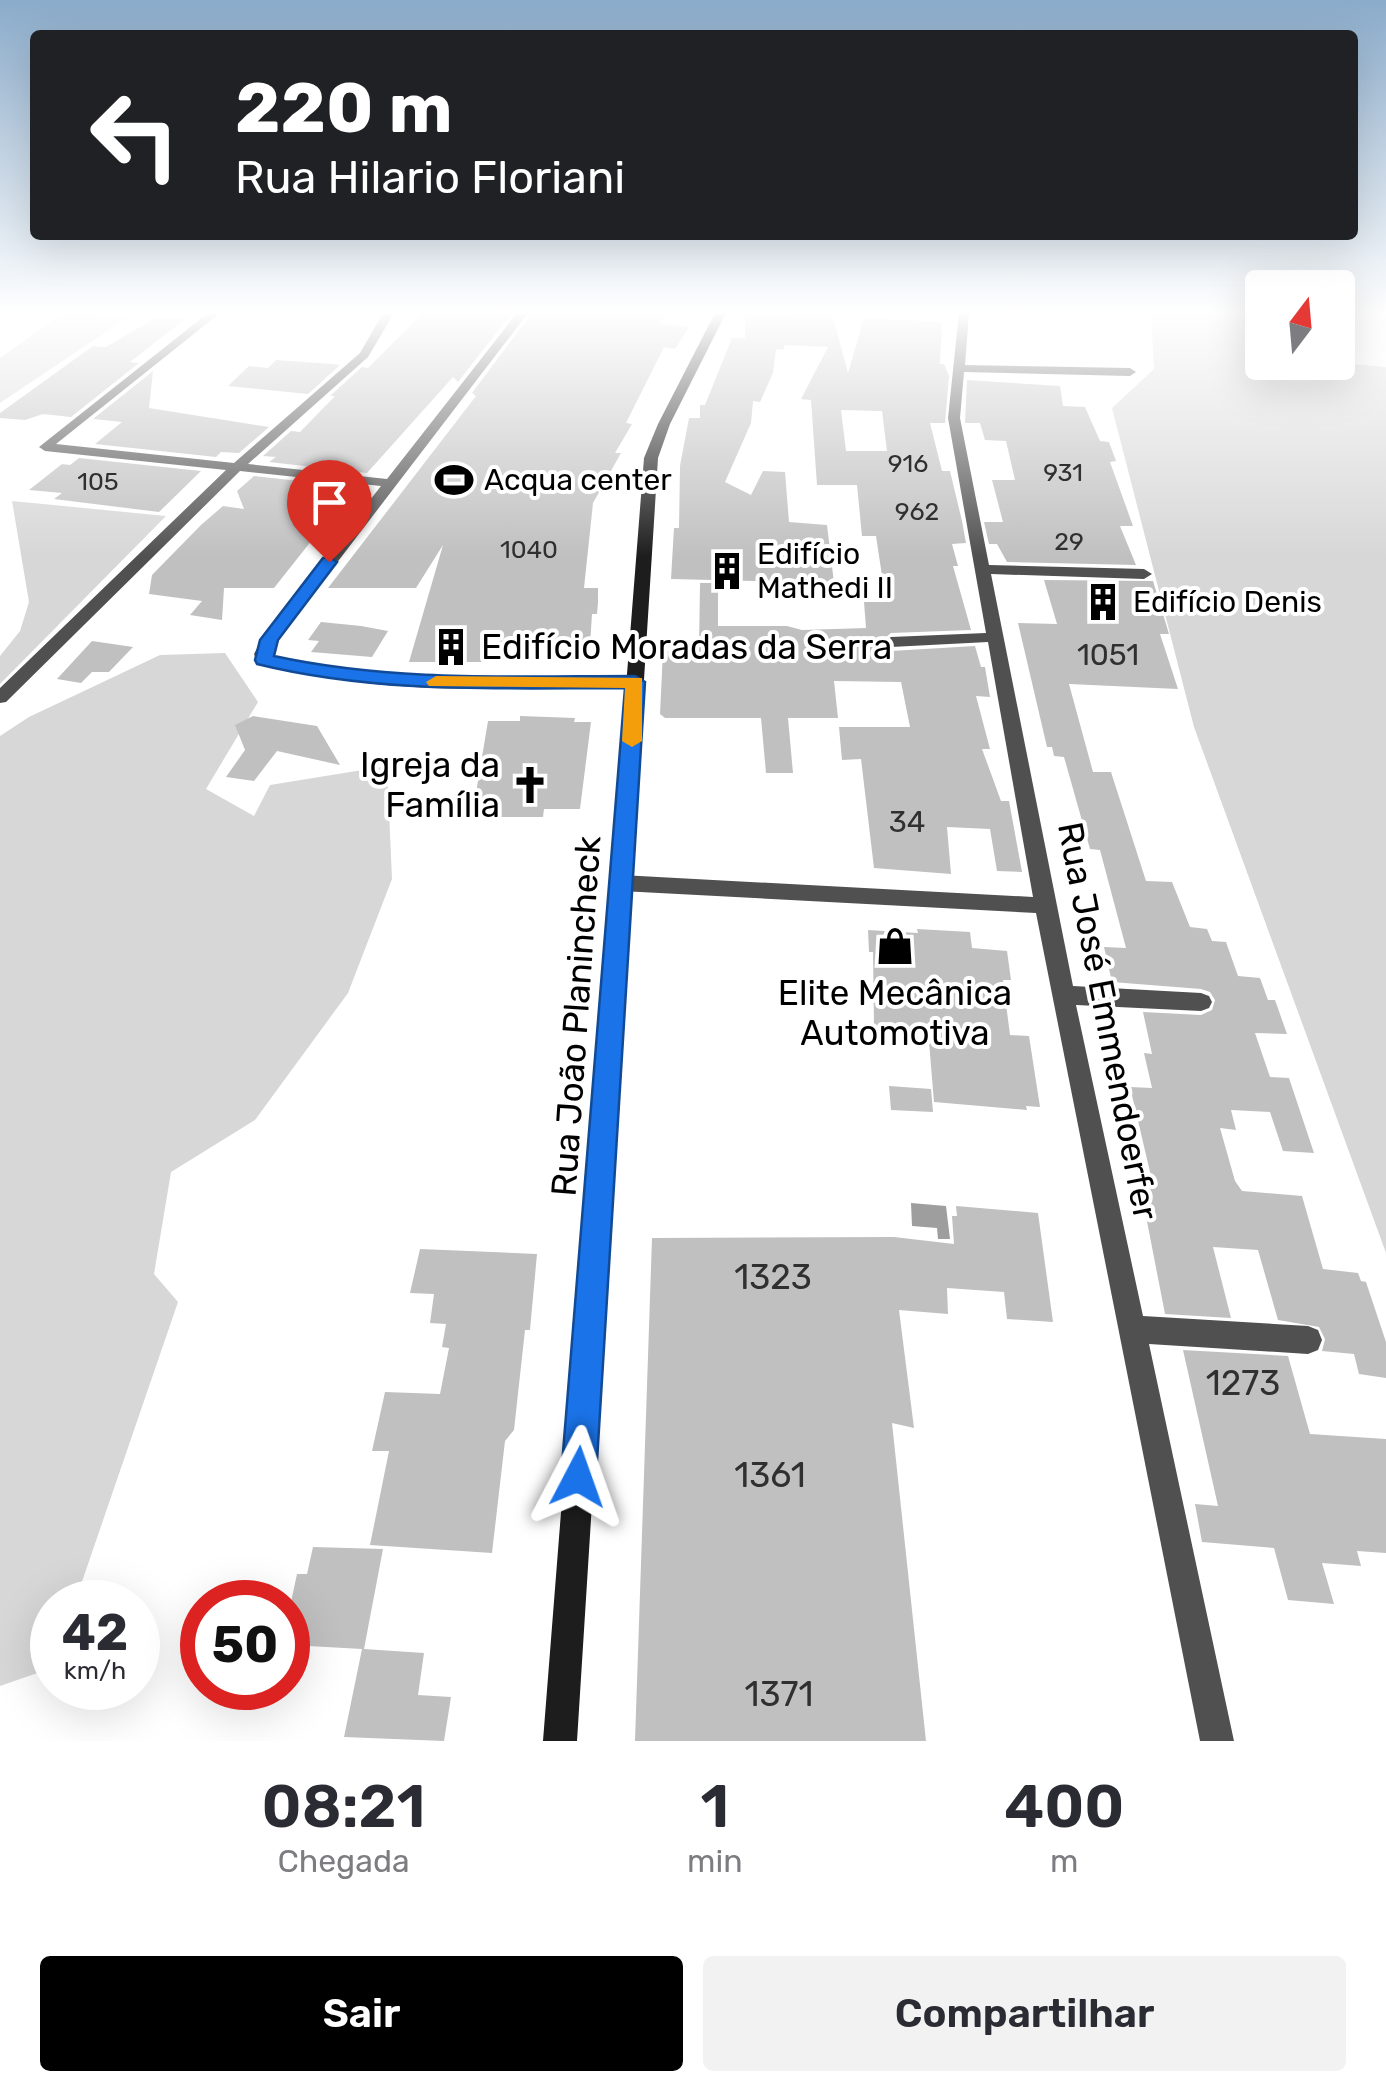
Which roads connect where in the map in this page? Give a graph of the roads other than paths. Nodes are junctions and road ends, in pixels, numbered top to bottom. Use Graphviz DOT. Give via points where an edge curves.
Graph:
graph roads {
  1 [pos="113,394"];
  2 [pos="320,394"];
  3 [pos="460,394"];
  4 [pos="679,394"];
  5 [pos="956,394"];
  6 [pos="236,468"];
  7 [pos="391,483"];
  8 [pos="982,568"];
  9 [pos="1144,574"];
  10 [pos="996,638"];
  11 [pos="891,642"];
  12 [pos="635,682"];
  13 [pos="0,698"];
  14 [pos="621,883"];
  15 [pos="1045,906"];
  16 [pos="1064,995"];
  17 [pos="1201,1002"];
  18 [pos="1132,1328"];
  19 [pos="1308,1340"];
  20 [pos="560,1741"];
  21 [pos="1217,1741"];
  1 -- 6 [label="street" via="46,447"];
  2 -- 6 [label="street"];
  3 -- 7 [label="street"];
  4 -- 12 [label="main road, Rua João Planincheck" via="650,458"];
  5 -- 8 [label="street, Rua José Emmendoerfer" via="954,418"];
  6 -- 7 [label="street"];
  6 -- 13 [label="street"];
  7 -- 12 [label="street" via="269,640 264,660 416,682"];
  8 -- 9 [label="street"];
  8 -- 10 [label="street, Rua José Emmendoerfer"];
  10 -- 11 [label="street"];
  10 -- 15 [label="street, Rua José Emmendoerfer"];
  12 -- 14 [label="main road, Rua João Planincheck"];
  14 -- 15 [label="street"];
  14 -- 20 [label="main road, Rua João Planincheck"];
  15 -- 16 [label="street, Rua José Emmendoerfer"];
  16 -- 17 [label="street"];
  16 -- 18 [label="street, Rua José Emmendoerfer"];
  18 -- 19 [label="street"];
  18 -- 21 [label="street, Rua José Emmendoerfer"];
}
